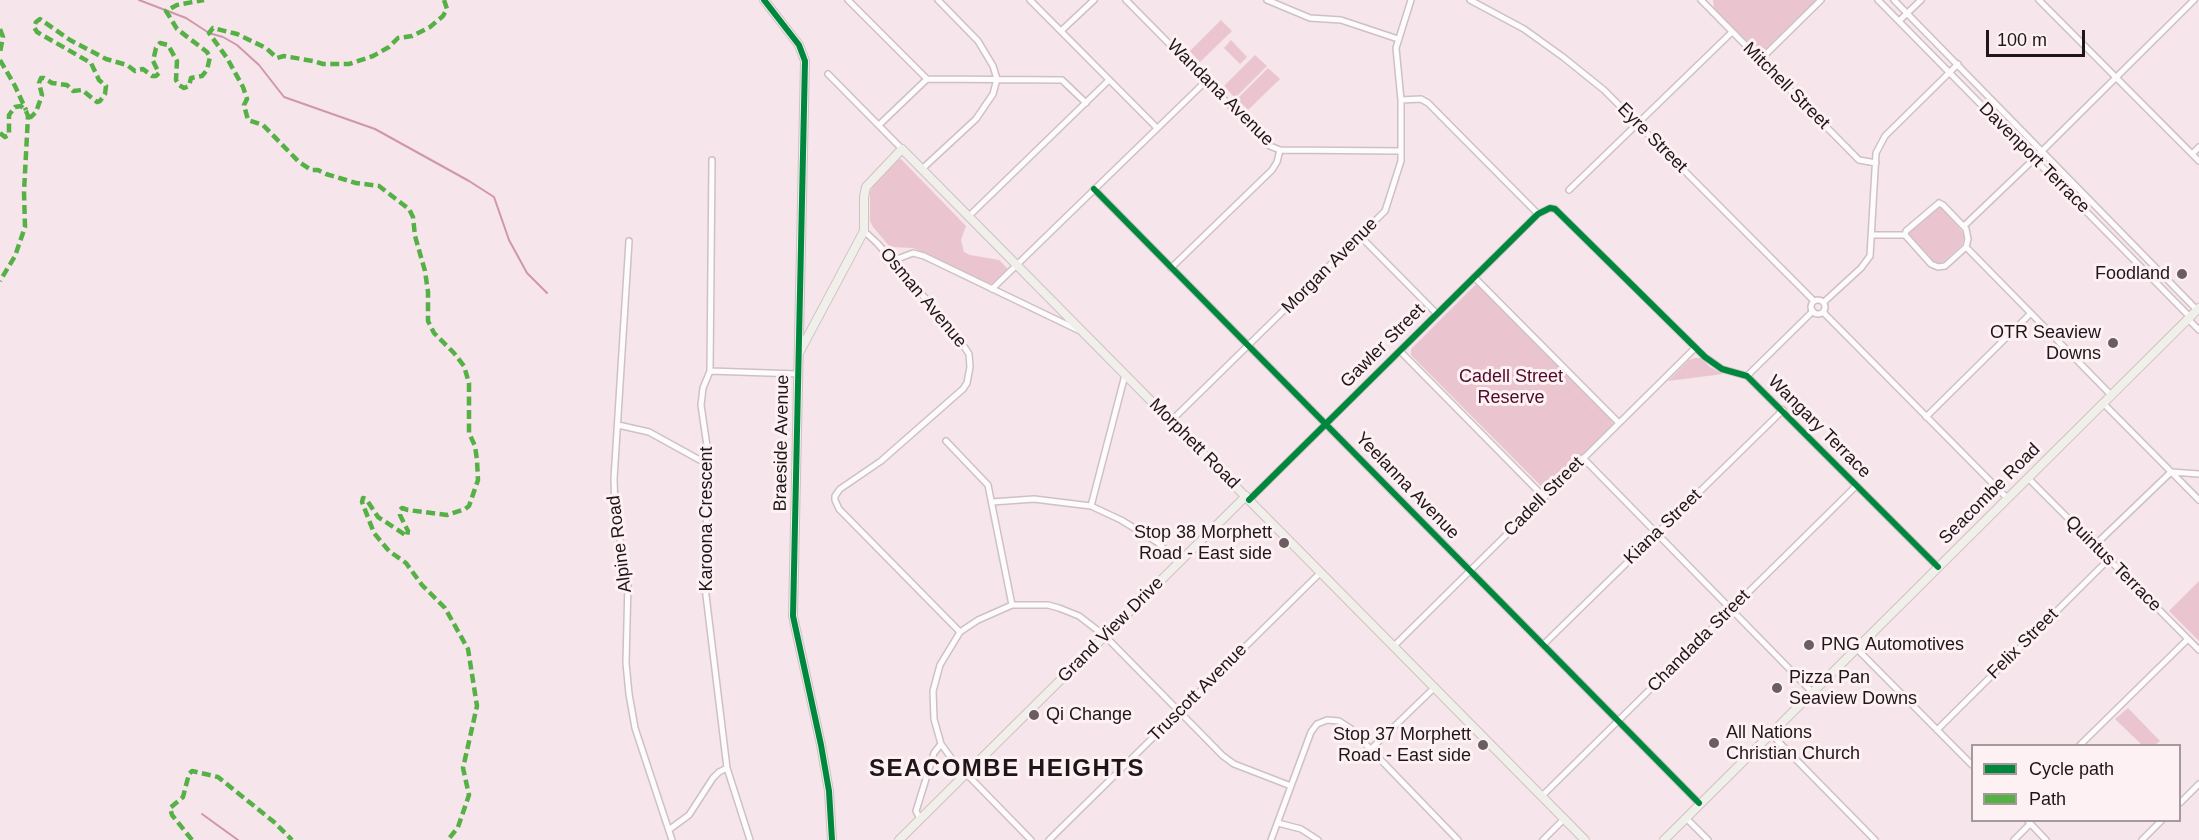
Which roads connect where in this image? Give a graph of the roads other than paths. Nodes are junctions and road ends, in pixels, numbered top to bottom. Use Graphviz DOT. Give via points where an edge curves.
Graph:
graph roads {
  1 [pos="764,0"];
  2 [pos="848,0"];
  3 [pos="938,0"];
  4 [pos="1030,0"];
  5 [pos="1094,0"];
  6 [pos="1126,0"];
  7 [pos="1267,0"];
  8 [pos="1411,0"];
  9 [pos="1470,0"];
  10 [pos="1821,0"];
  11 [pos="1878,0"];
  12 [pos="1894,0"];
  13 [pos="1921,0"];
  14 [pos="2039,0"];
  15 [pos="1703,1"];
  16 [pos="2190,1"];
  17 [pos="1908,13"];
  18 [pos="1899,21"];
  19 [pos="1061,31"];
  20 [pos="1732,32"];
  21 [pos="1398,39"];
  22 [pos="1760,60"];
  23 [pos="1958,64"];
  24 [pos="1949,72"];
  25 [pos="828,74"];
  26 [pos="927,78"];
  27 [pos="2116,78"];
  28 [pos="997,79"];
  29 [pos="1109,80"];
  30 [pos="1207,80"];
  31 [pos="1401,100"];
  32 [pos="1086,103"];
  33 [pos="1638,123"];
  34 [pos="879,125"];
  35 [pos="1157,128"];
  36 [pos="2199,147"];
  37 [pos="903,149"];
  38 [pos="1280,150"];
  39 [pos="2043,150"];
  40 [pos="1401,151"];
  41 [pos="2192,154"];
  42 [pos="2034,159"];
  43 [pos="712,160"];
  44 [pos="2199,161"];
  45 [pos="1876,163"];
  46 [pos="922,169"];
  47 [pos="1094,189"];
  48 [pos="1569,190"];
  49 [pos="1538,214"];
  50 [pos="969,216"];
  51 [pos="1964,226"];
  52 [pos="864,231"];
  53 [pos="1872,235"];
  54 [pos="1905,235"];
  55 [pos="1360,236"];
  56 [pos="629,241"];
  57 [pos="1966,246"];
  58 [pos="892,261"];
  59 [pos="1017,265"];
  60 [pos="1171,268"];
  61 [pos="1474,277"];
  62 [pos="992,289"];
  63 [pos="1814,301"];
  64 [pos="1824,303"];
  65 [pos="2198,309"];
  66 [pos="1813,311"];
  67 [pos="1823,312"];
  68 [pos="820,313"];
  69 [pos="800,314"];
  70 [pos="1437,314"];
  71 [pos="2030,314"];
  72 [pos="2189,318"];
  73 [pos="2199,330"];
  74 [pos="1084,333"];
  75 [pos="1249,346"];
  76 [pos="1695,348"];
  77 [pos="1400,351"];
  78 [pos="799,353"];
  79 [pos="710,371"];
  80 [pos="798,374"];
  81 [pos="1125,375"];
  82 [pos="1747,376"];
  83 [pos="2111,395"];
  84 [pos="2103,403"];
  85 [pos="1783,410"];
  86 [pos="1926,417"];
  87 [pos="1172,422"];
  88 [pos="1619,423"];
  89 [pos="1326,424"];
  90 [pos="618,425"];
  91 [pos="946,441"];
  92 [pos="1583,458"];
  93 [pos="707,464"];
  94 [pos="2171,472"];
  95 [pos="2199,474"];
  96 [pos="2028,478"];
  97 [pos="1856,486"];
  98 [pos="1544,497"];
  99 [pos="1247,498"];
  100 [pos="2007,498"];
  101 [pos="2199,500"];
  102 [pos="992,502"];
  103 [pos="1091,506"];
  104 [pos="1657,534"];
  105 [pos="2095,545"];
  106 [pos="2109,559"];
  107 [pos="1178,562"];
  108 [pos="1938,567"];
  109 [pos="1321,572"];
  110 [pos="1469,572"];
  111 [pos="1012,604"];
  112 [pos="1730,609"];
  113 [pos="960,632"];
  114 [pos="1105,636"];
  115 [pos="2188,639"];
  116 [pos="1543,645"];
  117 [pos="1394,646"];
  118 [pos="1856,648"];
  119 [pos="2199,650"];
  120 [pos="1435,687"];
  121 [pos="1812,692"];
  122 [pos="1179,712"];
  123 [pos="1618,721"];
  124 [pos="1937,730"];
  125 [pos="1770,733"];
  126 [pos="941,744"];
  127 [pos="2081,744"];
  128 [pos="1371,750"];
  129 [pos="1971,764"];
  130 [pos="727,768"];
  131 [pos="966,775"];
  132 [pos="2199,784"];
  133 [pos="1291,786"];
  134 [pos="1542,796"];
  135 [pos="2181,802"];
  136 [pos="1699,803"];
  137 [pos="1685,817"];
  138 [pos="920,819"];
  139 [pos="1564,819"];
  140 [pos="2029,822"];
  141 [pos="2160,822"];
  142 [pos="1278,823"];
  143 [pos="669,829"];
  144 [pos="672,840"];
  145 [pos="750,840"];
  146 [pos="832,840"];
  147 [pos="899,840"];
  148 [pos="1031,840"];
  149 [pos="1049,840"];
  150 [pos="1271,840"];
  151 [pos="1318,840"];
  152 [pos="1458,840"];
  153 [pos="1543,840"];
  154 [pos="1585,840"];
  155 [pos="1664,840"];
  156 [pos="1707,840"];
  157 [pos="1875,840"];
  158 [pos="2014,840"];
  159 [pos="2046,840"];
  160 [pos="2142,840"];
  1 -- 69 [label="main road, Braeside Avenue" via="799,45 805,61"];
  2 -- 26 [label="street"];
  3 -- 28 [label="street" via="978,41"];
  4 -- 19 [label="street"];
  5 -- 19 [label="street"];
  6 -- 30 [label="street, Wandana Avenue"];
  7 -- 21 [label="street" via="1310,18 1341,20"];
  8 -- 21 [label="street, Morgan Avenue"];
  9 -- 33 [label="street, Eyre Street" via="1524,29 1563,57"];
  10 -- 22 [label="street"];
  11 -- 18 [label="street, Davenport Terrace"];
  12 -- 17 [label="street, Davenport Terrace"];
  13 -- 17 [label="street"];
  14 -- 27 [label="street"];
  15 -- 20 [label="street, Mitchell Street"];
  16 -- 27 [label="street"];
  17 -- 18 [label="street"];
  17 -- 23 [label="street, Davenport Terrace"];
  18 -- 24 [label="street, Davenport Terrace"];
  19 -- 29 [label="street"];
  20 -- 22 [label="street, Mitchell Street"];
  20 -- 33 [label="street"];
  21 -- 31 [label="street, Morgan Avenue"];
  22 -- 45 [label="street, Mitchell Street" via="1859,160"];
  23 -- 24 [label="street"];
  23 -- 39 [label="street, Davenport Terrace"];
  24 -- 42 [label="street, Davenport Terrace"];
  24 -- 45 [label="street" via="1884,136"];
  25 -- 34 [label="street, Morphett Road"];
  26 -- 28 [label="street"];
  26 -- 34 [label="street"];
  27 -- 39 [label="street"];
  27 -- 41 [label="street"];
  28 -- 32 [label="street" via="1062,80"];
  28 -- 46 [label="street" via="976,119"];
  29 -- 32 [label="street"];
  29 -- 35 [label="street"];
  30 -- 35 [label="street"];
  30 -- 38 [label="street, Wandana Avenue" via="1270,146"];
  31 -- 40 [label="street, Morgan Avenue"];
  31 -- 49 [label="street" via="1421,99 1428,103"];
  32 -- 50 [label="street"];
  33 -- 48 [label="street"];
  33 -- 63 [label="street, Eyre Street"];
  34 -- 37 [label="street, Morphett Road"];
  35 -- 47 [label="street"];
  36 -- 41 [label="street"];
  37 -- 46 [label="main road, Morphett Road"];
  37 -- 52 [label="main road" via="866,187"];
  38 -- 40 [label="street, Wandana Avenue"];
  38 -- 60 [label="street" via="1272,170"];
  39 -- 42 [label="street"];
  39 -- 65 [label="street, Davenport Terrace"];
  40 -- 55 [label="street, Morgan Avenue" via="1385,211"];
  41 -- 44 [label="street"];
  42 -- 51 [label="street"];
  42 -- 72 [label="street, Davenport Terrace"];
  43 -- 79 [label="street, Karoona Crescent"];
  45 -- 53 [label="street"];
  46 -- 50 [label="main road, Morphett Road"];
  47 -- 59 [label="street"];
  47 -- 60 [label="street, Yeelanna Avenue"];
  49 -- 61 [label="street, Gawler Street"];
  49 -- 76 [label="street, Wangary Terrace" via="1547,208 1555,209"];
  50 -- 59 [label="main road, Morphett Road"];
  51 -- 54 [label="street" via="1939,203"];
  51 -- 57 [label="street"];
  52 -- 58 [label="street, Osman Avenue"];
  52 -- 68 [label="main road"];
  53 -- 54 [label="street"];
  53 -- 64 [label="street" via="1868,259"];
  54 -- 57 [label="street" via="1938,267 1945,266"];
  55 -- 70 [label="street"];
  55 -- 75 [label="street, Morgan Avenue"];
  56 -- 90 [label="street, Alpine Road"];
  57 -- 71 [label="street"];
  58 -- 62 [label="street" via="919,254"];
  58 -- 113 [label="street, Osman Avenue" via="966,349 969,375 963,389 835,496 839,509"];
  59 -- 62 [label="street"];
  59 -- 74 [label="main road, Morphett Road"];
  60 -- 75 [label="street, Yeelanna Avenue"];
  61 -- 70 [label="street, Gawler Street"];
  61 -- 88 [label="street"];
  62 -- 74 [label="street"];
  63 -- 64 [label="street"];
  63 -- 66 [label="street"];
  64 -- 67 [label="street"];
  65 -- 72 [label="main road, Seacombe Road"];
  66 -- 67 [label="street"];
  66 -- 82 [label="street"];
  67 -- 86 [label="street"];
  68 -- 69 [label="main road"];
  68 -- 78 [label="main road"];
  69 -- 78 [label="main road, Braeside Avenue"];
  70 -- 77 [label="street, Gawler Street"];
  71 -- 83 [label="street"];
  71 -- 86 [label="street"];
  72 -- 73 [label="street, Davenport Terrace"];
  72 -- 83 [label="main road, Seacombe Road"];
  74 -- 81 [label="main road, Morphett Road"];
  75 -- 87 [label="street, Morgan Avenue"];
  75 -- 89 [label="street, Yeelanna Avenue"];
  76 -- 82 [label="street, Wangary Terrace" via="1713,364"];
  76 -- 88 [label="street, Cadell Street"];
  77 -- 89 [label="street, Gawler Street"];
  77 -- 98 [label="street"];
  78 -- 80 [label="main road, Braeside Avenue"];
  79 -- 80 [label="street"];
  79 -- 93 [label="street, Karoona Crescent" via="701,405 708,440"];
  80 -- 146 [label="main road, Braeside Avenue" via="793,616 821,745"];
  81 -- 87 [label="main road, Morphett Road"];
  81 -- 103 [label="street"];
  82 -- 85 [label="street, Wangary Terrace"];
  83 -- 84 [label="main road, Seacombe Road"];
  84 -- 94 [label="street"];
  84 -- 96 [label="main road, Seacombe Road"];
  85 -- 97 [label="street, Wangary Terrace"];
  85 -- 104 [label="street, Kiana Street"];
  86 -- 100 [label="street"];
  87 -- 99 [label="main road, Morphett Road"];
  88 -- 92 [label="street, Cadell Street"];
  89 -- 99 [label="street, Gawler Street"];
  89 -- 110 [label="street, Yeelanna Avenue"];
  90 -- 93 [label="street" via="649,432"];
  90 -- 143 [label="street, Alpine Road" via="614,498 628,584 629,694 645,763"];
  91 -- 102 [label="street" via="987,485"];
  92 -- 98 [label="street, Cadell Street"];
  92 -- 104 [label="street"];
  93 -- 130 [label="street, Karoona Crescent" via="705,587"];
  94 -- 95 [label="street"];
  94 -- 101 [label="street"];
  94 -- 105 [label="street"];
  96 -- 100 [label="main road, Seacombe Road"];
  96 -- 105 [label="street, Quintus Terrace"];
  97 -- 108 [label="street, Wangary Terrace"];
  97 -- 112 [label="street, Chandada Street"];
  98 -- 110 [label="street, Cadell Street"];
  99 -- 107 [label="main road, Grand View Drive"];
  99 -- 109 [label="main road, Morphett Road"];
  100 -- 108 [label="main road, Seacombe Road"];
  102 -- 103 [label="street" via="1034,499"];
  102 -- 111 [label="street"];
  103 -- 107 [label="street" via="1157,542"];
  104 -- 112 [label="street"];
  104 -- 116 [label="street, Kiana Street"];
  105 -- 106 [label="street, Quintus Terrace"];
  106 -- 115 [label="street, Quintus Terrace"];
  106 -- 124 [label="street, Felix Street"];
  107 -- 114 [label="main road, Grand View Drive"];
  108 -- 118 [label="main road, Seacombe Road"];
  109 -- 117 [label="main road, Morphett Road"];
  109 -- 122 [label="street, Truscott Avenue"];
  110 -- 116 [label="street, Yeelanna Avenue"];
  110 -- 117 [label="street, Cadell Street"];
  111 -- 113 [label="street"];
  111 -- 114 [label="street" via="1059,608 1079,616"];
  112 -- 121 [label="street"];
  112 -- 123 [label="street, Chandada Street"];
  113 -- 126 [label="street" via="940,665 933,691 933,718"];
  114 -- 122 [label="street"];
  114 -- 131 [label="main road, Grand View Drive"];
  115 -- 119 [label="street, Quintus Terrace"];
  115 -- 127 [label="street"];
  116 -- 123 [label="street, Yeelanna Avenue"];
  117 -- 120 [label="main road, Morphett Road"];
  118 -- 121 [label="main road, Seacombe Road"];
  118 -- 124 [label="street"];
  120 -- 128 [label="street"];
  120 -- 134 [label="main road, Morphett Road"];
  121 -- 125 [label="main road, Seacombe Road"];
  122 -- 133 [label="street" via="1231,762"];
  122 -- 149 [label="street, Truscott Avenue"];
  123 -- 134 [label="street, Chandada Street"];
  123 -- 136 [label="street, Yeelanna Avenue"];
  124 -- 129 [label="street"];
  125 -- 136 [label="main road, Seacombe Road"];
  125 -- 157 [label="street"];
  126 -- 131 [label="street"];
  126 -- 138 [label="street" via="934,753 916,811"];
  128 -- 133 [label="street" via="1342,723 1322,722 1311,732"];
  128 -- 152 [label="street"];
  130 -- 143 [label="street" via="718,772 689,815"];
  130 -- 145 [label="street, Karoona Crescent"];
  131 -- 138 [label="main road, Grand View Drive"];
  131 -- 148 [label="street"];
  132 -- 135 [label="street"];
  133 -- 142 [label="street"];
  134 -- 139 [label="main road, Morphett Road"];
  136 -- 137 [label="main road, Seacombe Road"];
  137 -- 155 [label="main road, Seacombe Road"];
  137 -- 156 [label="street"];
  138 -- 147 [label="main road, Grand View Drive"];
  139 -- 153 [label="street"];
  139 -- 154 [label="main road, Morphett Road"];
  140 -- 158 [label="street"];
  140 -- 159 [label="street"];
  141 -- 160 [label="street"];
  142 -- 150 [label="street"];
  142 -- 151 [label="street"];
  143 -- 144 [label="street, Alpine Road"];
}
